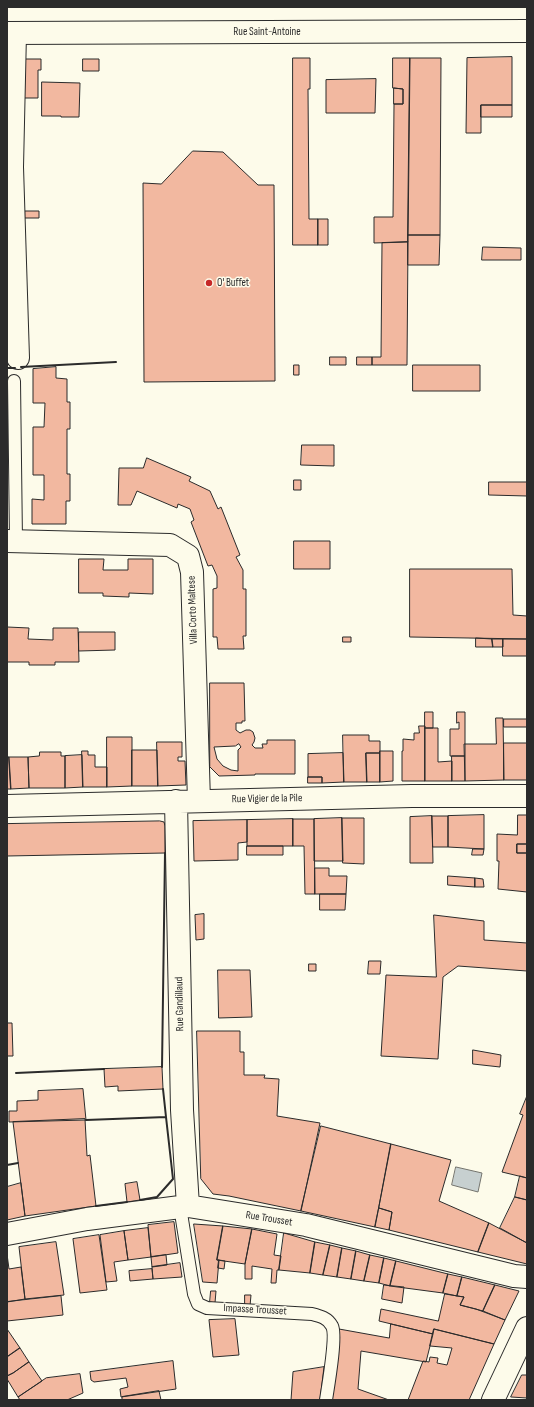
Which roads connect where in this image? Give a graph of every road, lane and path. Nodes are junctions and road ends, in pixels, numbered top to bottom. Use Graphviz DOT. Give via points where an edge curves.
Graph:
graph roads {
  1 [pos="527,31"];
  2 [pos="11,33"];
  3 [pos="9,167"];
  4 [pos="18,358"];
  5 [pos="14,381"];
  6 [pos="11,541"];
  7 [pos="527,796"];
  8 [pos="176,801"];
  9 [pos="199,801"];
  10 [pos="7,806"];
  11 [pos="184,1206"];
  12 [pos="7,1234"];
  13 [pos="527,1277"];
  14 [pos="527,1328"];
  15 [pos="326,1400"];
  16 [pos="493,1400"];
  1 -- 2 [label="street, Rue Saint-Antoine"];
  2 -- 3 [label="street"];
  3 -- 4 [label="street"];
  5 -- 6 [label="lane"];
  6 -- 9 [label="street, Villa Corto Maltese" via="170,545 188,556 192,572"];
  7 -- 9 [label="street, Rue Vigier de la Pile"];
  8 -- 9 [label="street, Rue Vigier de la Pile"];
  8 -- 10 [label="street, Rue Vigier de la Pile"];
  8 -- 11 [label="street, Rue Gandillaud"];
  11 -- 12 [label="street, Rue Trousset" via="87,1219"];
  11 -- 13 [label="street, Rue Trousset" via="306,1225 514,1276"];
  11 -- 15 [label="lane, Impasse Trousset" via="194,1294 198,1304 207,1308 312,1314 324,1317 332,1326 335,1337"];
  14 -- 16 [label="street"];
}
